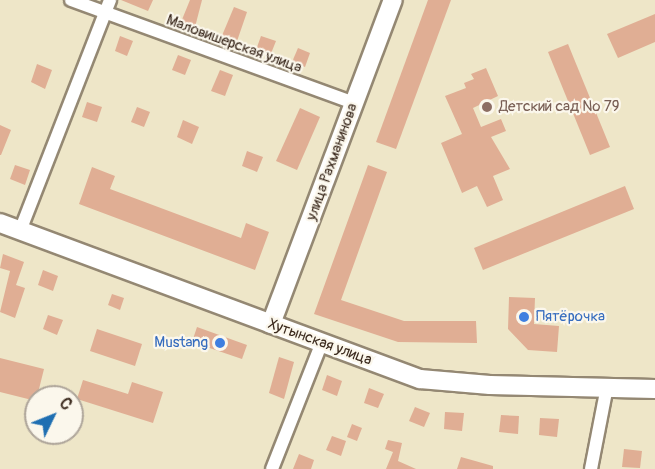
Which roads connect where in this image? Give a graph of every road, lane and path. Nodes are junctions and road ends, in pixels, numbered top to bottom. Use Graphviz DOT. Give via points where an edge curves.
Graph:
graph roads {
  1 [pos="71,0"];
  2 [pos="110,0"];
  3 [pos="393,0"];
  4 [pos="105,12"];
  5 [pos="354,103"];
  6 [pos="0,223"];
  7 [pos="20,231"];
  8 [pos="271,324"];
  9 [pos="322,342"];
  10 [pos="607,387"];
  11 [pos="655,389"];
  12 [pos="272,469"];
  13 [pos="591,469"];
  1 -- 4 [label="street, Маловишерская улица"];
  2 -- 4 [label="street"];
  3 -- 5 [label="street, улица Рахманинова"];
  4 -- 5 [label="street, Маловишерская улица"];
  4 -- 7 [label="street"];
  5 -- 8 [label="street, улица Рахманинова"];
  6 -- 7 [label="street, Хутынская улица"];
  7 -- 8 [label="street, Хутынская улица"];
  8 -- 9 [label="street, Хутынская улица"];
  9 -- 10 [label="street, Хутынская улица" via="429,380"];
  9 -- 12 [label="street"];
  10 -- 11 [label="street, Хутынская улица"];
  10 -- 13 [label="street"];
}
